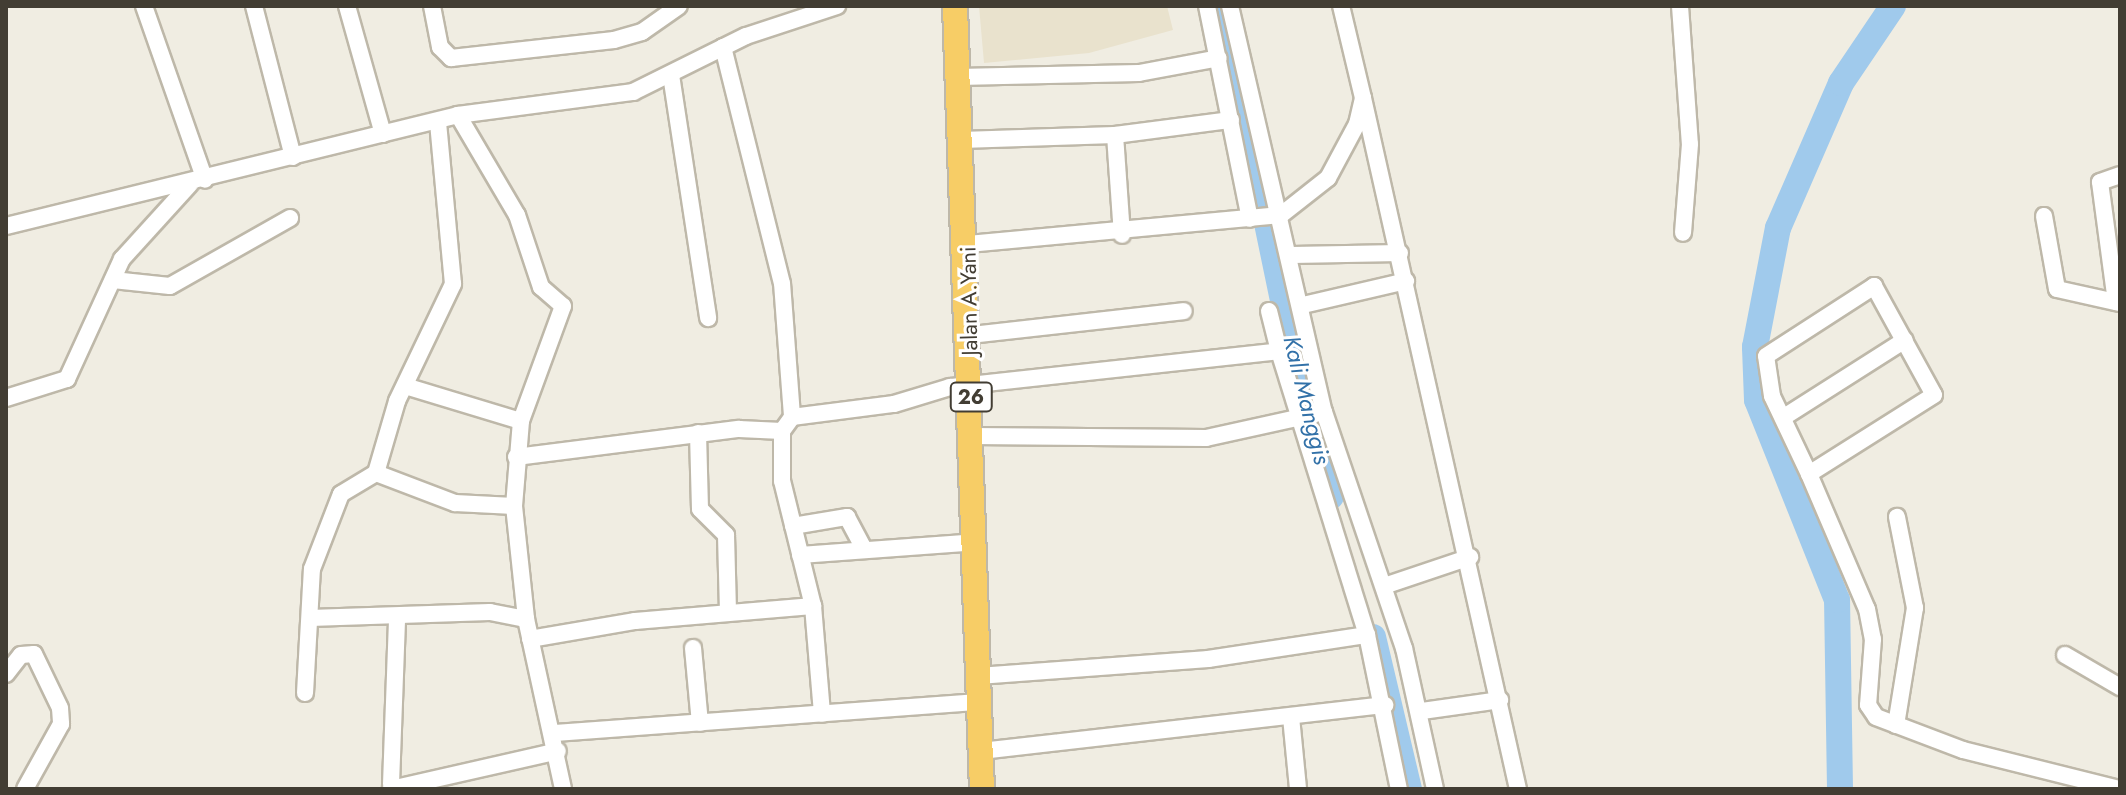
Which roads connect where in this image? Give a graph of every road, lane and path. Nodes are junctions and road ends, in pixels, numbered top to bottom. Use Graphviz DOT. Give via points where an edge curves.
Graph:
graph roads {
  1 [pos="144,6"];
  2 [pos="254,6"];
  3 [pos="347,6"];
  4 [pos="432,6"];
  5 [pos="679,6"];
  6 [pos="837,6"];
  7 [pos="955,6"];
  8 [pos="1207,6"];
  9 [pos="1230,6"];
  10 [pos="1341,6"];
  11 [pos="1680,6"];
  12 [pos="809,9"];
  13 [pos="723,47"];
  14 [pos="1219,58"];
  15 [pos="671,75"];
  16 [pos="958,77"];
  17 [pos="1363,98"];
  18 [pos="458,115"];
  19 [pos="1231,120"];
  20 [pos="438,122"];
  21 [pos="383,134"];
  22 [pos="1115,135"];
  23 [pos="961,140"];
  24 [pos="293,157"];
  25 [pos="2120,175"];
  26 [pos="198,182"];
  27 [pos="1279,216"];
  28 [pos="2044,216"];
  29 [pos="290,218"];
  30 [pos="1253,219"];
  31 [pos="7,223"];
  32 [pos="1683,233"];
  33 [pos="1122,235"];
  34 [pos="968,244"];
  35 [pos="1400,253"];
  36 [pos="1292,255"];
  37 [pos="113,280"];
  38 [pos="1406,281"];
  39 [pos="2118,302"];
  40 [pos="1303,305"];
  41 [pos="1184,311"];
  42 [pos="1269,311"];
  43 [pos="708,318"];
  44 [pos="971,335"];
  45 [pos="1905,340"];
  46 [pos="1279,351"];
  47 [pos="405,386"];
  48 [pos="971,387"];
  49 [pos="6,398"];
  50 [pos="1323,412"];
  51 [pos="1784,417"];
  52 [pos="521,421"];
  53 [pos="1297,422"];
  54 [pos="787,424"];
  55 [pos="698,433"];
  56 [pos="971,436"];
  57 [pos="516,457"];
  58 [pos="376,473"];
  59 [pos="1809,474"];
  60 [pos="514,506"];
  61 [pos="1897,517"];
  62 [pos="793,526"];
  63 [pos="975,542"];
  64 [pos="862,545"];
  65 [pos="800,555"];
  66 [pos="1470,557"];
  67 [pos="1384,586"];
  68 [pos="813,606"];
  69 [pos="728,610"];
  70 [pos="310,618"];
  71 [pos="397,619"];
  72 [pos="526,619"];
  73 [pos="1367,635"];
  74 [pos="530,639"];
  75 [pos="693,648"];
  76 [pos="2065,655"];
  77 [pos="6,674"];
  78 [pos="978,676"];
  79 [pos="2120,687"];
  80 [pos="305,693"];
  81 [pos="1500,700"];
  82 [pos="979,702"];
  83 [pos="1385,705"];
  84 [pos="1422,711"];
  85 [pos="822,714"];
  86 [pos="1291,717"];
  87 [pos="700,723"];
  88 [pos="1896,725"];
  89 [pos="555,733"];
  90 [pos="558,751"];
  91 [pos="981,751"];
  92 [pos="391,786"];
  93 [pos="25,789"];
  94 [pos="563,789"];
  95 [pos="982,789"];
  96 [pos="1298,789"];
  97 [pos="1399,789"];
  98 [pos="1435,789"];
  99 [pos="1518,789"];
  100 [pos="2120,789"];
  1 -- 26 [label="street"];
  2 -- 24 [label="street"];
  3 -- 21 [label="street"];
  4 -- 5 [label="street" via="440,47 451,58 614,40 642,32"];
  6 -- 12 [label="street"];
  7 -- 16 [label="highway, Jalan A.Yani / 26"];
  8 -- 14 [label="street"];
  9 -- 27 [label="street"];
  10 -- 17 [label="street"];
  11 -- 32 [label="street" via="1690,144"];
  12 -- 13 [label="street"];
  13 -- 15 [label="street"];
  13 -- 54 [label="street" via="782,283"];
  14 -- 16 [label="street" via="1139,73"];
  14 -- 19 [label="street"];
  15 -- 18 [label="street" via="603,99"];
  15 -- 43 [label="street"];
  16 -- 23 [label="highway, Jalan A.Yani / 26"];
  17 -- 27 [label="street" via="1328,178"];
  17 -- 35 [label="street"];
  18 -- 20 [label="street"];
  18 -- 52 [label="street" via="464,135 517,215 541,287 563,306"];
  19 -- 22 [label="street"];
  19 -- 30 [label="street"];
  20 -- 21 [label="street"];
  20 -- 47 [label="street" via="453,284"];
  21 -- 24 [label="street"];
  22 -- 23 [label="street"];
  22 -- 33 [label="street"];
  23 -- 34 [label="highway, Jalan A.Yani / 26"];
  24 -- 26 [label="street"];
  25 -- 39 [label="street" via="2100,182"];
  26 -- 31 [label="street"];
  26 -- 37 [label="street" via="122,259"];
  27 -- 30 [label="street"];
  27 -- 36 [label="street"];
  28 -- 39 [label="street" via="2057,289"];
  29 -- 37 [label="street" via="170,286"];
  30 -- 33 [label="street"];
  33 -- 34 [label="street"];
  34 -- 44 [label="highway, Jalan A.Yani / 26"];
  35 -- 36 [label="street"];
  35 -- 38 [label="street"];
  36 -- 40 [label="street"];
  37 -- 49 [label="street" via="67,379"];
  38 -- 40 [label="street"];
  38 -- 66 [label="street"];
  40 -- 50 [label="street"];
  41 -- 44 [label="street"];
  42 -- 46 [label="street"];
  44 -- 48 [label="highway, Jalan A.Yani / 26"];
  45 -- 51 [label="street"];
  45 -- 51 [label="street" via="1881,291 1871,286 1772,348 1767,381"];
  45 -- 59 [label="street" via="1934,395"];
  46 -- 48 [label="street"];
  46 -- 53 [label="street"];
  47 -- 52 [label="street"];
  47 -- 58 [label="street"];
  48 -- 54 [label="street"];
  48 -- 56 [label="highway, Jalan A.Yani / 26"];
  50 -- 53 [label="street"];
  50 -- 67 [label="street"];
  51 -- 59 [label="street"];
  52 -- 57 [label="street"];
  53 -- 56 [label="street" via="1206,438"];
  53 -- 73 [label="street"];
  54 -- 55 [label="street"];
  54 -- 62 [label="street" via="782,481"];
  55 -- 57 [label="street"];
  55 -- 69 [label="street" via="700,509 726,535"];
  56 -- 63 [label="highway, Jalan A.Yani / 26"];
  57 -- 60 [label="street"];
  58 -- 60 [label="street" via="455,503"];
  58 -- 70 [label="street" via="341,494 312,569"];
  59 -- 88 [label="street" via="1867,609 1873,639 1868,705"];
  60 -- 72 [label="street"];
  61 -- 88 [label="street" via="1915,608"];
  62 -- 64 [label="street" via="847,517"];
  62 -- 65 [label="street"];
  63 -- 64 [label="street"];
  63 -- 78 [label="highway, Jalan A.Yani / 26"];
  64 -- 65 [label="street"];
  65 -- 68 [label="street"];
  66 -- 67 [label="street"];
  66 -- 81 [label="street"];
  67 -- 84 [label="street"];
  68 -- 69 [label="street"];
  68 -- 85 [label="street"];
  69 -- 74 [label="street"];
  70 -- 71 [label="street"];
  70 -- 80 [label="street"];
  71 -- 72 [label="street" via="490,612"];
  71 -- 92 [label="street"];
  72 -- 74 [label="street"];
  73 -- 78 [label="street" via="1208,659"];
  73 -- 83 [label="street"];
  74 -- 89 [label="street"];
  75 -- 87 [label="street"];
  76 -- 79 [label="street"];
  77 -- 93 [label="street" via="21,655 34,654 60,708 61,724"];
  78 -- 82 [label="highway, Jalan A.Yani / 26"];
  81 -- 84 [label="street"];
  81 -- 99 [label="street"];
  82 -- 85 [label="street"];
  82 -- 91 [label="highway, Jalan A.Yani / 26"];
  83 -- 86 [label="street"];
  83 -- 97 [label="street"];
  84 -- 98 [label="street"];
  85 -- 87 [label="street"];
  86 -- 91 [label="street"];
  86 -- 96 [label="street"];
  87 -- 89 [label="street"];
  88 -- 100 [label="street" via="1963,750"];
  89 -- 90 [label="street"];
  90 -- 92 [label="street"];
  90 -- 94 [label="street"];
  91 -- 95 [label="highway, Jalan A.Yani / 26"];
}
